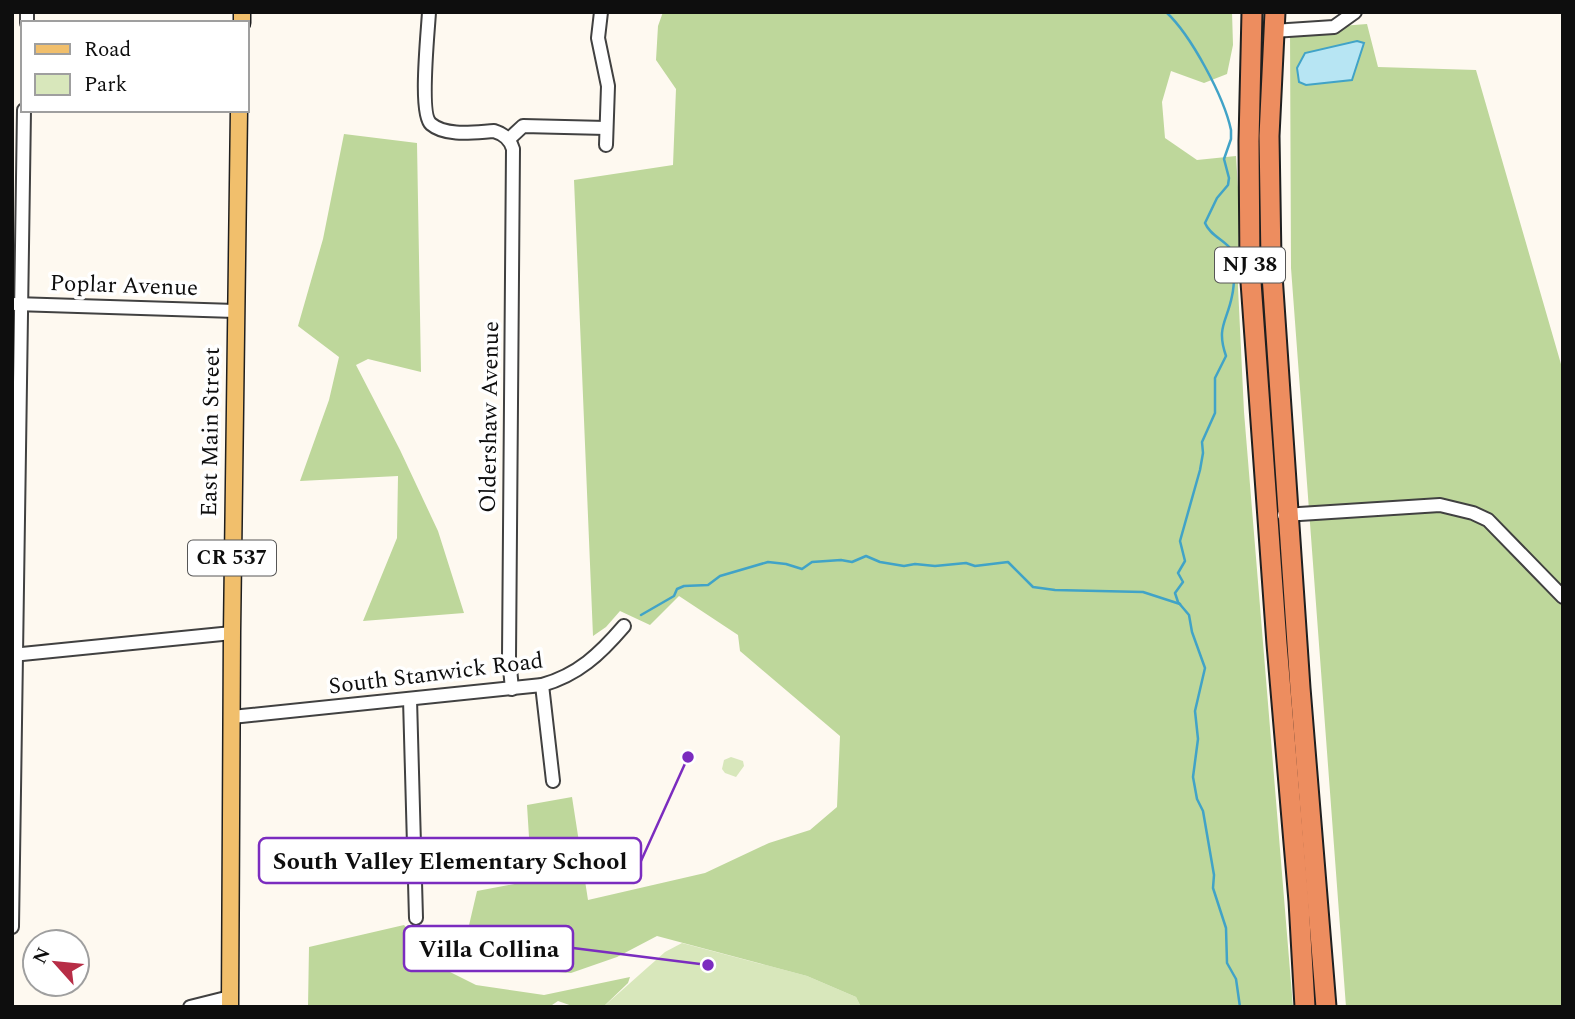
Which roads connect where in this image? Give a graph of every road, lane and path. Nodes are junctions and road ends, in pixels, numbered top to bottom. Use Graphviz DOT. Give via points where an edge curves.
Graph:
graph roads {
  1 [pos="429,12"];
  2 [pos="601,12"];
  3 [pos="1252,12"];
  4 [pos="1354,12"];
  5 [pos="1274,22"];
  6 [pos="24,112"];
  7 [pos="239,112"];
  8 [pos="606,128"];
  9 [pos="510,142"];
  10 [pos="606,145"];
  11 [pos="16,304"];
  12 [pos="235,311"];
  13 [pos="1289,514"];
  14 [pos="1267,517"];
  15 [pos="1563,597"];
  16 [pos="624,626"];
  17 [pos="232,634"];
  18 [pos="14,654"];
  19 [pos="542,685"];
  20 [pos="512,689"];
  21 [pos="410,699"];
  22 [pos="232,717"];
  23 [pos="552,781"];
  24 [pos="416,918"];
  25 [pos="12,927"];
  26 [pos="230,1002"];
  27 [pos="190,1007"];
  28 [pos="1305,1007"];
  29 [pos="1326,1007"];
  1 -- 9 [label="street" via="424,106 428,121 445,131 494,131"];
  2 -- 8 [label="street" via="598,38 608,86"];
  3 -- 14 [label="highway, NJ 38" via="1250,268"];
  4 -- 5 [label="street" via="1334,27"];
  5 -- 13 [label="highway, NJ 38" via="1269,136 1271,260"];
  6 -- 11 [label="street"];
  7 -- 12 [label="main road, East Main Street / CR 537"];
  8 -- 9 [label="street" via="523,126"];
  8 -- 10 [label="street"];
  9 -- 20 [label="street, Oldershaw Avenue"];
  11 -- 12 [label="street, Poplar Avenue"];
  11 -- 18 [label="street"];
  12 -- 17 [label="main road, East Main Street / CR 537"];
  13 -- 14 [label="street"];
  13 -- 15 [label="street" via="1440,505 1465,510 1488,520"];
  13 -- 29 [label="highway, NJ 38"];
  14 -- 28 [label="highway, NJ 38"];
  16 -- 19 [label="street, South Stanwick Road" via="584,667"];
  17 -- 18 [label="street"];
  17 -- 22 [label="main road, East Main Street / CR 537"];
  18 -- 25 [label="street"];
  19 -- 20 [label="street, South Stanwick Road"];
  19 -- 23 [label="street"];
  20 -- 21 [label="street, South Stanwick Road"];
  21 -- 22 [label="street, South Stanwick Road"];
  21 -- 24 [label="street"];
  22 -- 26 [label="main road, East Main Street / CR 537"];
  26 -- 27 [label="street"];
}
